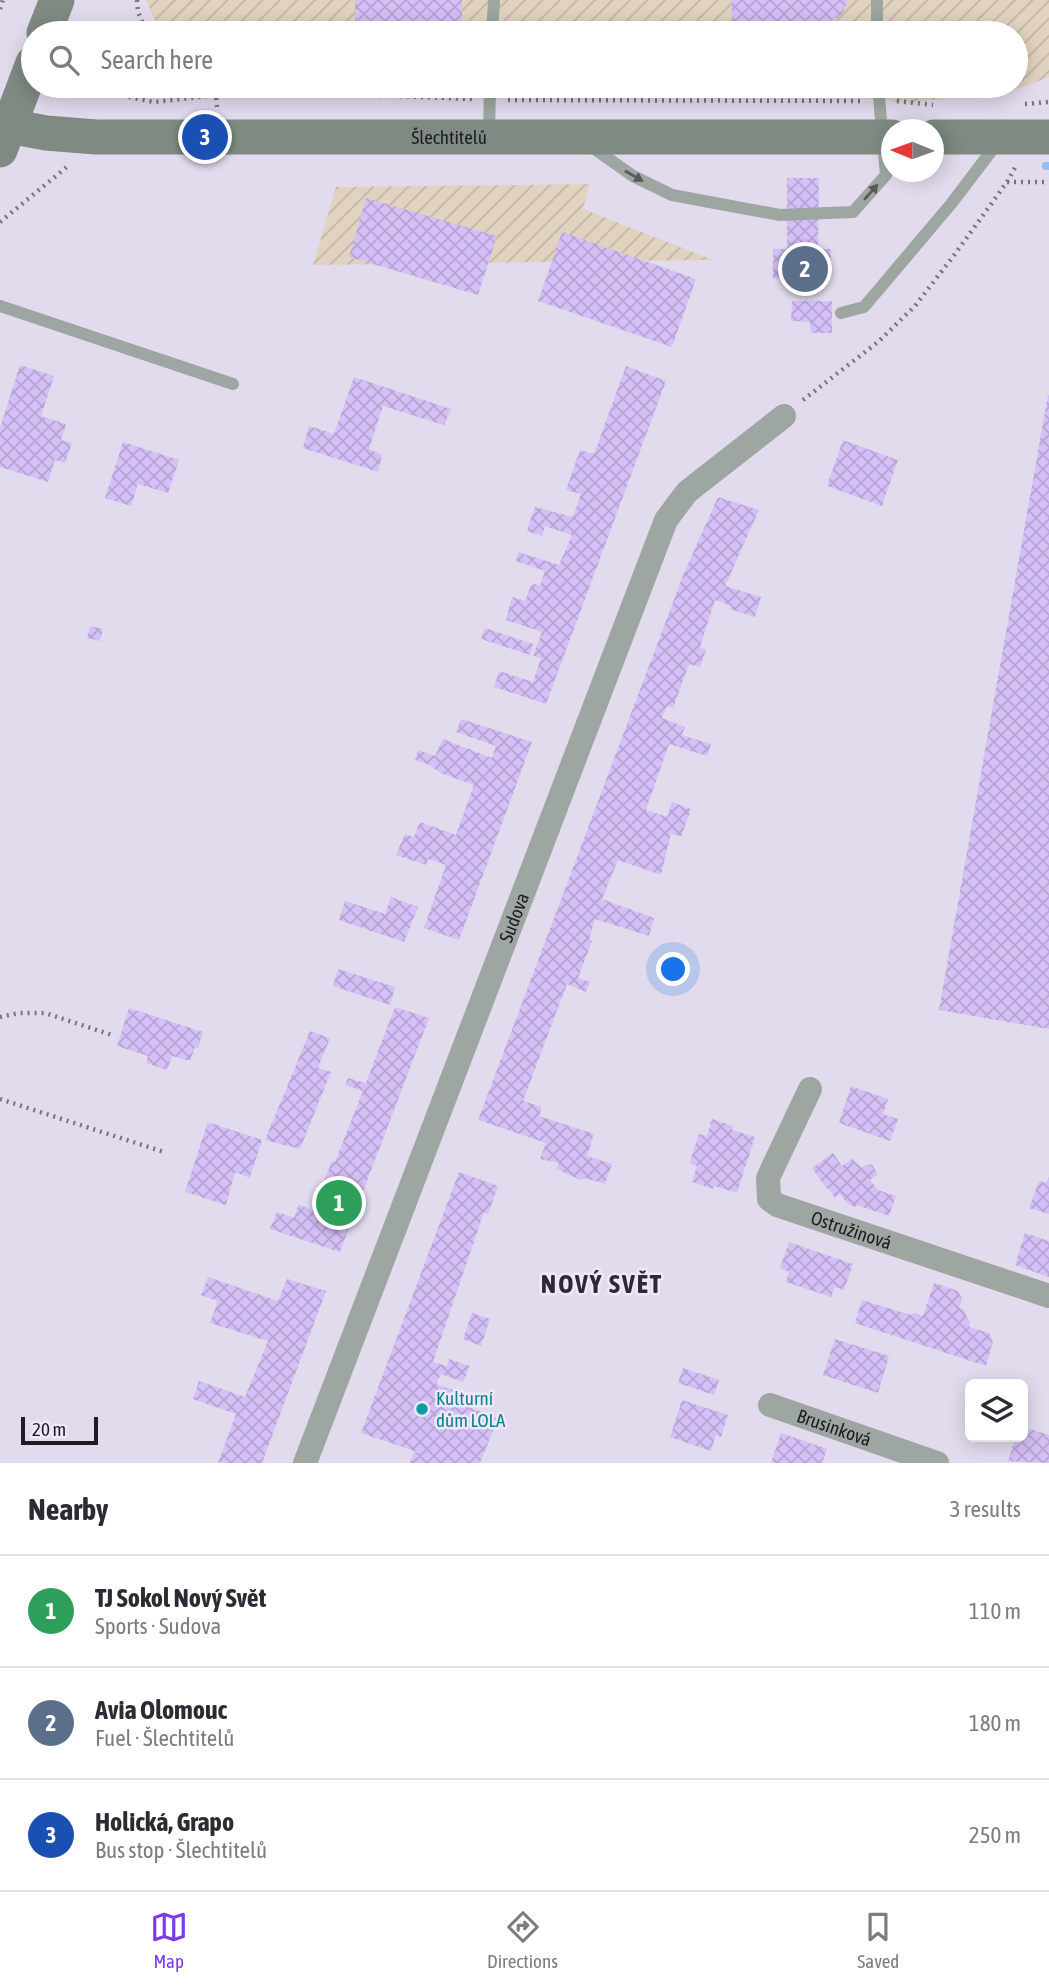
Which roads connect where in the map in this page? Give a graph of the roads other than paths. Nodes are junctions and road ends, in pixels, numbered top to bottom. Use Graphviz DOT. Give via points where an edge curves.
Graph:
graph roads {
  1 [pos="57,0"];
  2 [pos="494,0"];
  3 [pos="877,0"];
  4 [pos="49,21"];
  5 [pos="493,21"];
  6 [pos="877,21"];
  7 [pos="21,94"];
  8 [pos="490,98"];
  9 [pos="879,98"];
  10 [pos="882,119"];
  11 [pos="944,123"];
  12 [pos="1025,129"];
  13 [pos="489,137"];
  14 [pos="578,137"];
  15 [pos="881,137"];
  16 [pos="2,143"];
  17 [pos="881,181"];
  18 [pos="0,306"];
  19 [pos="841,313"];
  20 [pos="233,384"];
  21 [pos="784,416"];
  22 [pos="810,1089"];
  23 [pos="1049,1296"];
  24 [pos="770,1405"];
  25 [pos="305,1463"];
  26 [pos="937,1463"];
  1 -- 4 [label="street"];
  2 -- 5 [label="lane"];
  3 -- 6 [label="lane"];
  7 -- 16 [label="street"];
  8 -- 13 [label="lane"];
  9 -- 10 [label="lane"];
  11 -- 12 [label="street"];
  12 -- 19 [label="lane" via="951,204 864,307"];
  13 -- 14 [label="street, Šlechtitelů"];
  13 -- 16 [label="street, Šlechtitelů" via="60,135"];
  14 -- 15 [label="street, Šlechtitelů"];
  14 -- 17 [label="lane, one-way" via="633,176 673,195 780,215 853,212"];
  18 -- 20 [label="lane"];
  21 -- 25 [label="street, Sudova" via="687,492 666,520"];
  22 -- 23 [label="street, Ostružinová" via="768,1178 769,1199"];
  24 -- 26 [label="street, Brusinková"];
}
